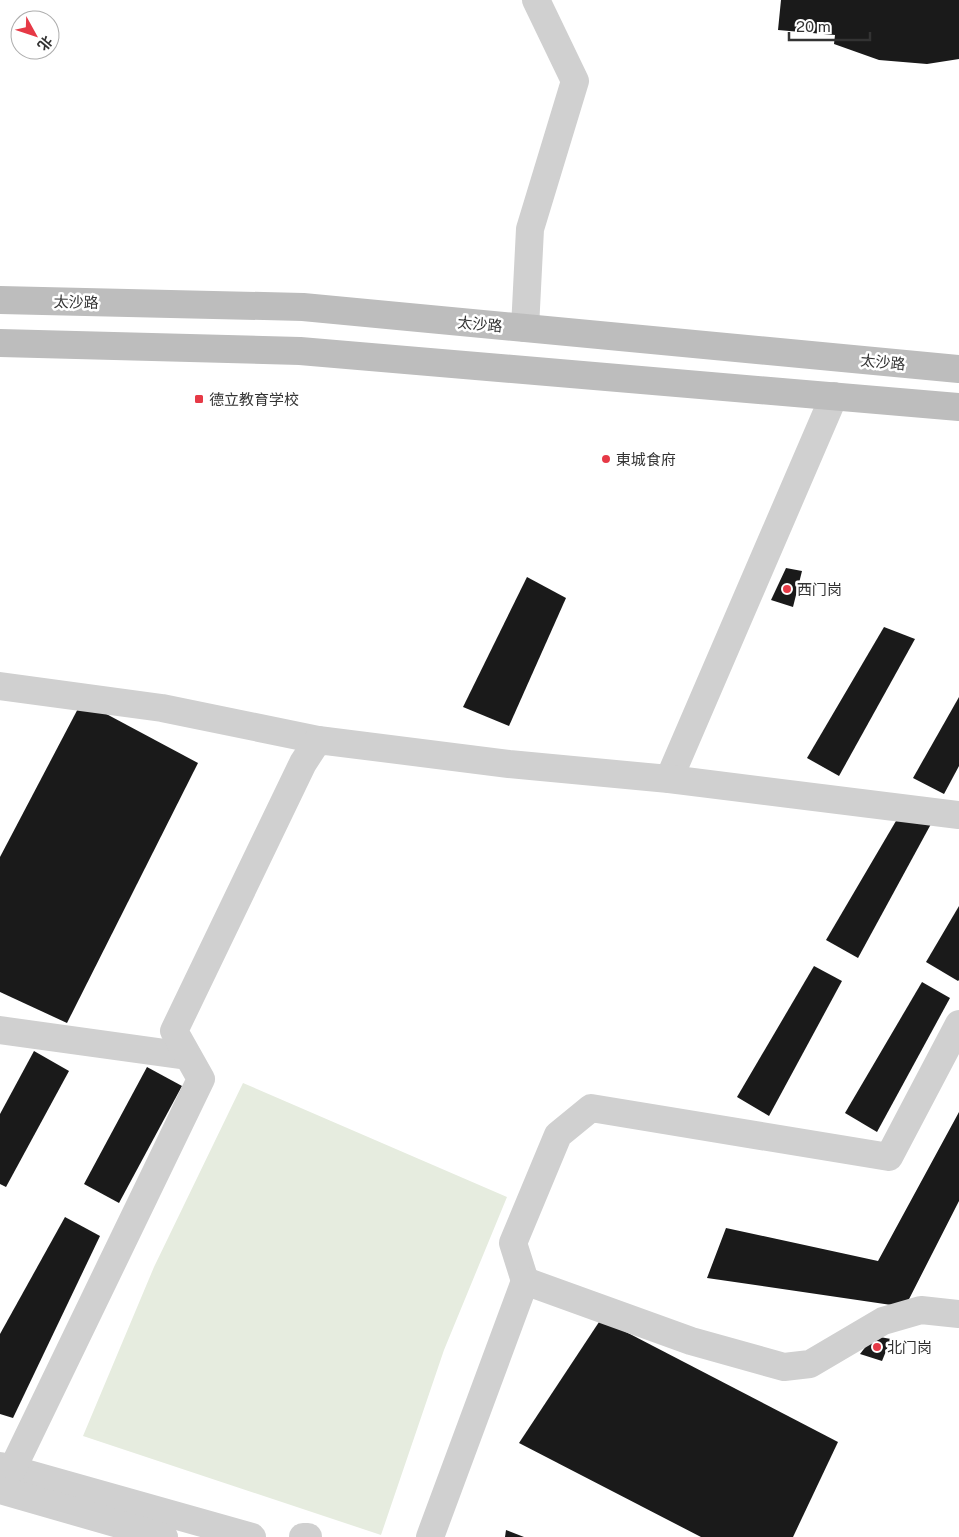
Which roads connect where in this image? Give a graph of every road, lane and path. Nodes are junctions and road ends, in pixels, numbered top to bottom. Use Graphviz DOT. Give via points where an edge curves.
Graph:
graph roads {
  1 [pos="536,0"];
  2 [pos="0,300"];
  3 [pos="525,328"];
  4 [pos="0,343"];
  5 [pos="959,369"];
  6 [pos="834,396"];
  7 [pos="959,407"];
  8 [pos="0,686"];
  9 [pos="318,740"];
  10 [pos="669,779"];
  11 [pos="959,815"];
  12 [pos="959,1024"];
  13 [pos="0,1030"];
  14 [pos="187,1056"];
  15 [pos="525,1281"];
  16 [pos="959,1314"];
  17 [pos="4,1475"];
  18 [pos="164,1537"];
  19 [pos="252,1537"];
  20 [pos="304,1537"];
  21 [pos="308,1537"];
  22 [pos="430,1537"];
  1 -- 3 [label="street" via="575,81 530,228"];
  2 -- 3 [label="main road, 太沙路" via="303,307"];
  3 -- 5 [label="main road, 太沙路"];
  4 -- 6 [label="main road" via="300,351"];
  6 -- 7 [label="main road"];
  6 -- 10 [label="street"];
  8 -- 9 [label="street" via="162,708"];
  9 -- 10 [label="street" via="510,764"];
  9 -- 14 [label="street" via="303,763 174,1030"];
  10 -- 11 [label="street"];
  12 -- 15 [label="street" via="889,1157 591,1108 558,1135 513,1243"];
  13 -- 14 [label="street"];
  14 -- 17 [label="street" via="200,1079"];
  15 -- 16 [label="street" via="691,1341 784,1368 810,1364 883,1321 920,1310"];
  15 -- 22 [label="street"];
  17 -- 18 [label="street"];
  17 -- 19 [label="street"];
  20 -- 21 [label="street"];
}
